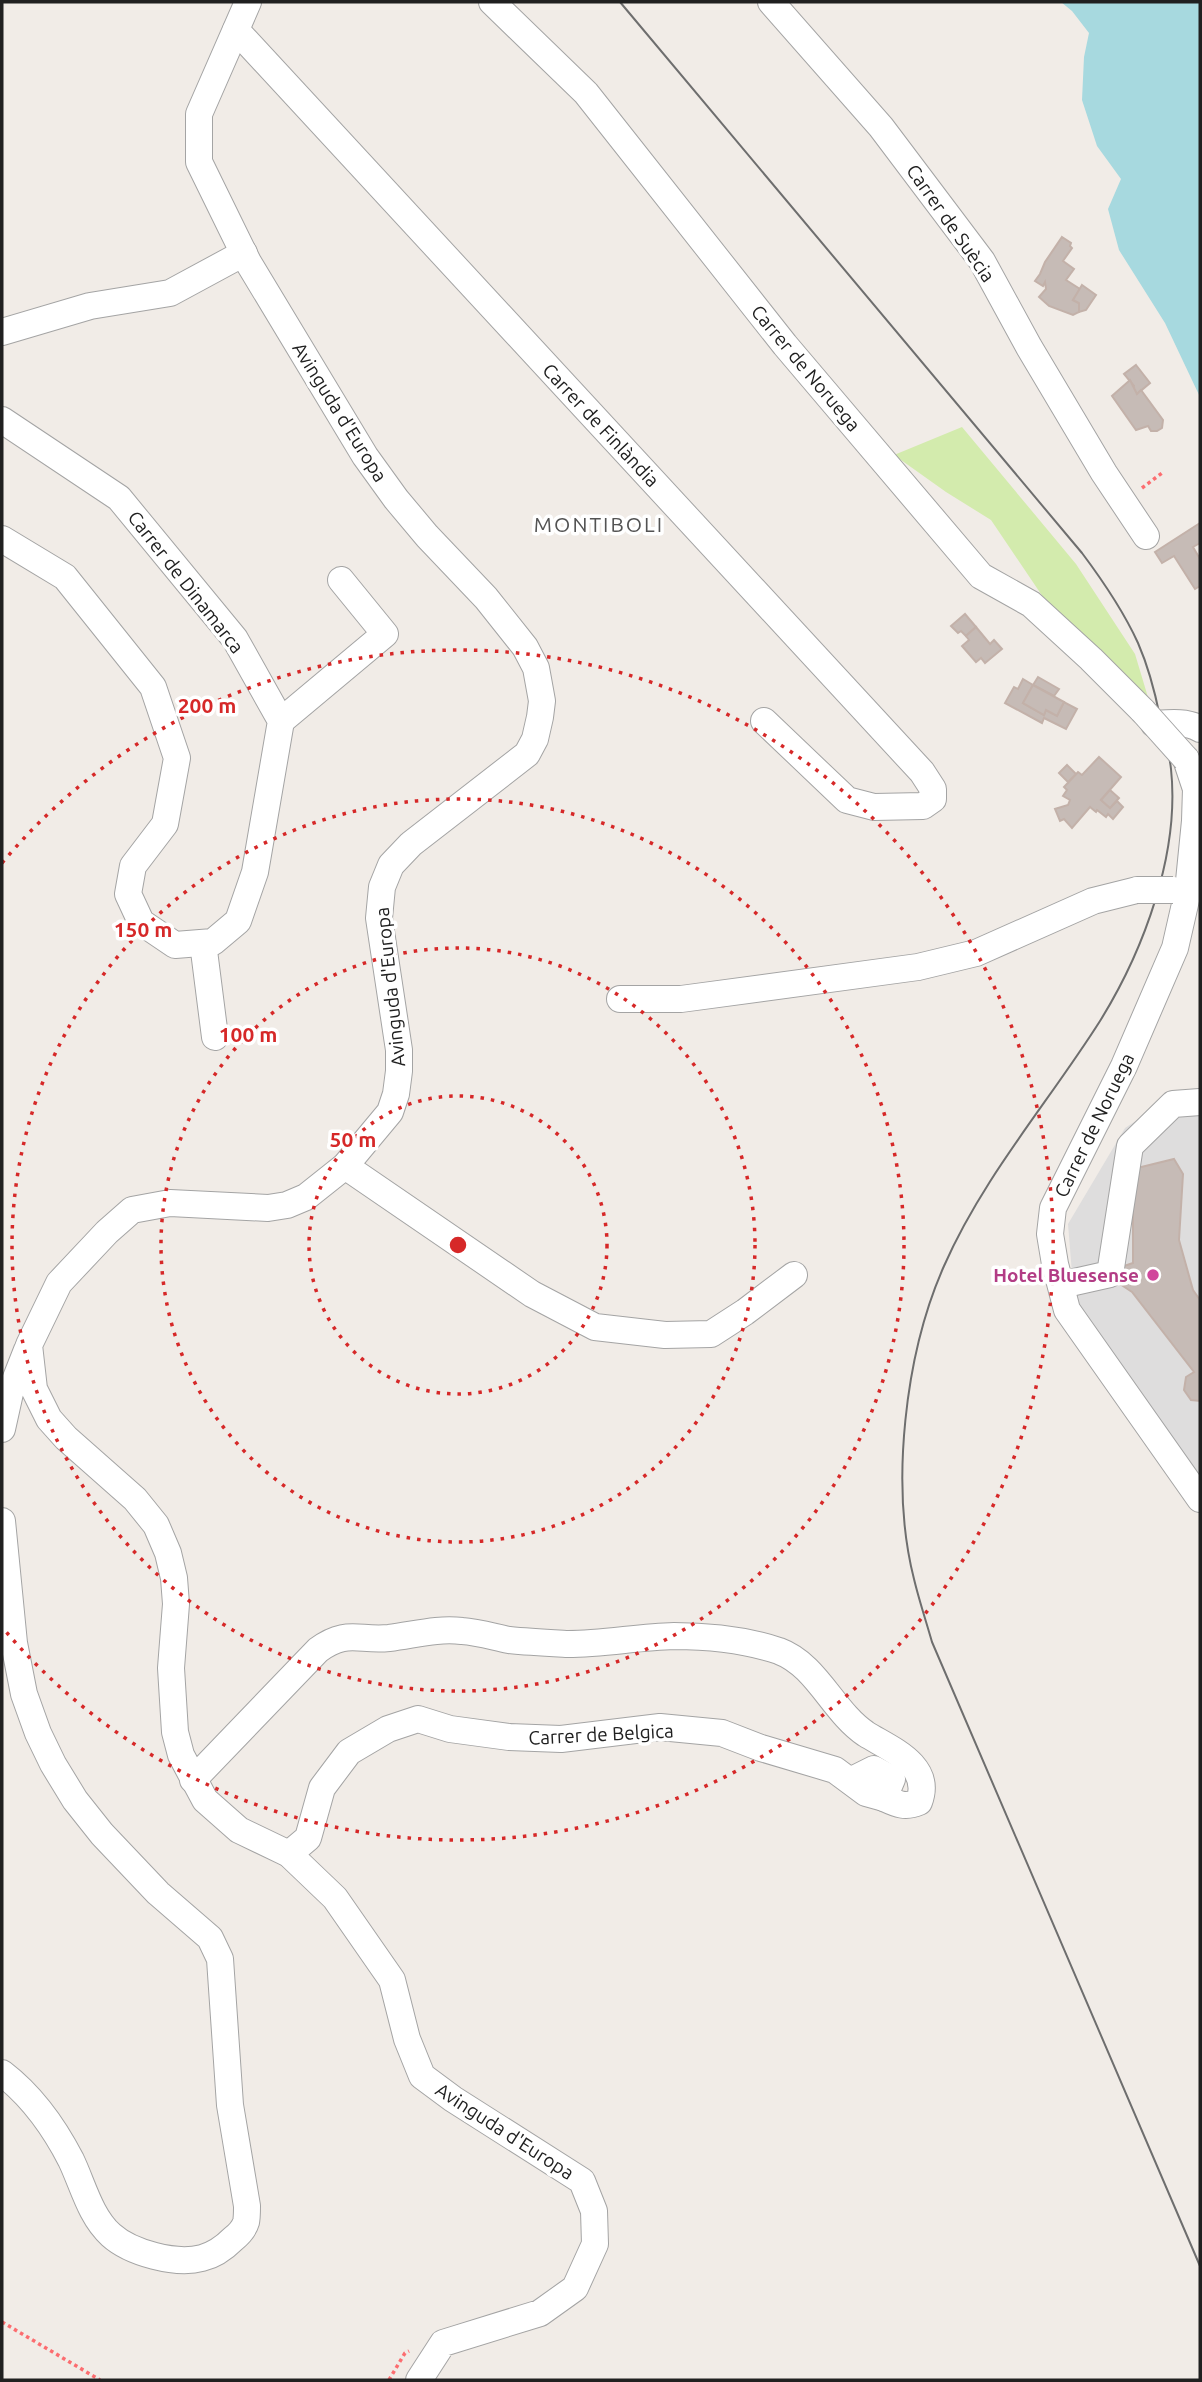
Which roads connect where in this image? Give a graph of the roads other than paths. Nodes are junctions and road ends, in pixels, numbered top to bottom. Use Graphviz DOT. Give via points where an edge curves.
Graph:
graph roads {
  1 [pos="248,2"];
  2 [pos="492,2"];
  3 [pos="771,2"];
  4 [pos="236,30"];
  5 [pos="244,253"];
  6 [pos="2,332"];
  7 [pos="2,419"];
  8 [pos="1146,536"];
  9 [pos="2,539"];
  10 [pos="341,580"];
  11 [pos="1149,717"];
  12 [pos="281,721"];
  13 [pos="764,721"];
  14 [pos="1200,729"];
  15 [pos="1198,821"];
  16 [pos="1180,890"];
  17 [pos="203,943"];
  18 [pos="620,999"];
  19 [pos="215,1037"];
  20 [pos="1200,1102"];
  21 [pos="345,1166"];
  22 [pos="794,1275"];
  23 [pos="1060,1285"];
  24 [pos="29,1345"];
  25 [pos="2,1429"];
  26 [pos="1200,1499"];
  27 [pos="2,1521"];
  28 [pos="193,1780"];
  29 [pos="289,1854"];
  30 [pos="2,2073"];
  31 [pos="419,2380"];
  1 -- 4 [label="street, Avinguda d'Europa"];
  2 -- 11 [label="street, Carrer de Noruega" via="586,93 785,345 981,576 1031,604"];
  3 -- 8 [label="street, Carrer de Suècia" via="881,127 982,261 1104,473"];
  4 -- 5 [label="street, Avinguda d'Europa" via="200,114 199,162"];
  4 -- 13 [label="street, Carrer de Finlàndia" via="922,772 933,789 933,799 923,806 874,807 847,800"];
  5 -- 6 [label="street" via="170,293 89,306"];
  5 -- 21 [label="street, Avinguda d'Europa" via="365,456 427,536 508,624 536,668 541,693 540,718 527,754 411,844 391,865 382,887 379,918 399,1050 396,1094 390,1112"];
  7 -- 12 [label="street, Carrer de Dinamarca" via="119,498 235,639"];
  9 -- 17 [label="street" via="65,577 152,687 177,758 165,824 133,866 128,894 141,922 175,945"];
  10 -- 12 [label="street" via="385,634"];
  11 -- 14 [label="street"];
  11 -- 15 [label="street, Carrer de Noruega, bridge" via="1186,759 1196,789"];
  12 -- 17 [label="street" via="251,884 238,921 213,942"];
  15 -- 16 [label="street, Carrer de Noruega"];
  16 -- 18 [label="street, bridge" via="1138,890 1093,901 976,953 918,967 681,999"];
  16 -- 23 [label="street, Carrer de Noruega" via="1175,948 1124,1066 1052,1208 1051,1234"];
  17 -- 19 [label="street"];
  20 -- 23 [label="street" via="1173,1104 1130,1146 1110,1274"];
  21 -- 22 [label="street" via="532,1294 595,1327 665,1335 711,1334"];
  21 -- 24 [label="street, Avinguda d'Europa" via="306,1197 287,1205 170,1203 132,1210 59,1283"];
  23 -- 26 [label="street, Carrer de Noruega" via="1067,1310"];
  24 -- 25 [label="street"];
  24 -- 28 [label="street, Avinguda d'Europa" via="34,1389 49,1419 135,1499 156,1525 168,1553 176,1604 172,1709 181,1755"];
  27 -- 30 [label="street" via="14,1643 24,1693 53,1764 102,1834 158,1893 210,1938 220,1959 230,2105 247,2206 246,2223 239,2234 222,2250 200,2259 172,2260 143,2253 112,2236 96,2216 56,2133 37,2106"];
  28 -- 29 [label="street, Avinguda d'Europa" via="205,1800 239,1830"];
  28 -- 29 [label="street, Carrer de Belgica" via="330,1642 341,1637 388,1638 451,1630 555,1643 701,1637 779,1651 805,1667 849,1721 914,1766 922,1793 919,1802 902,1806 866,1793 835,1770 722,1733 660,1727 561,1739 509,1737 450,1729 418,1718 387,1729 349,1752 322,1788 308,1838"];
  29 -- 31 [label="street, Avinguda d'Europa" via="335,1898 392,1980 422,2076 582,2181 594,2211 595,2244 575,2288 540,2313 443,2343"];
}
